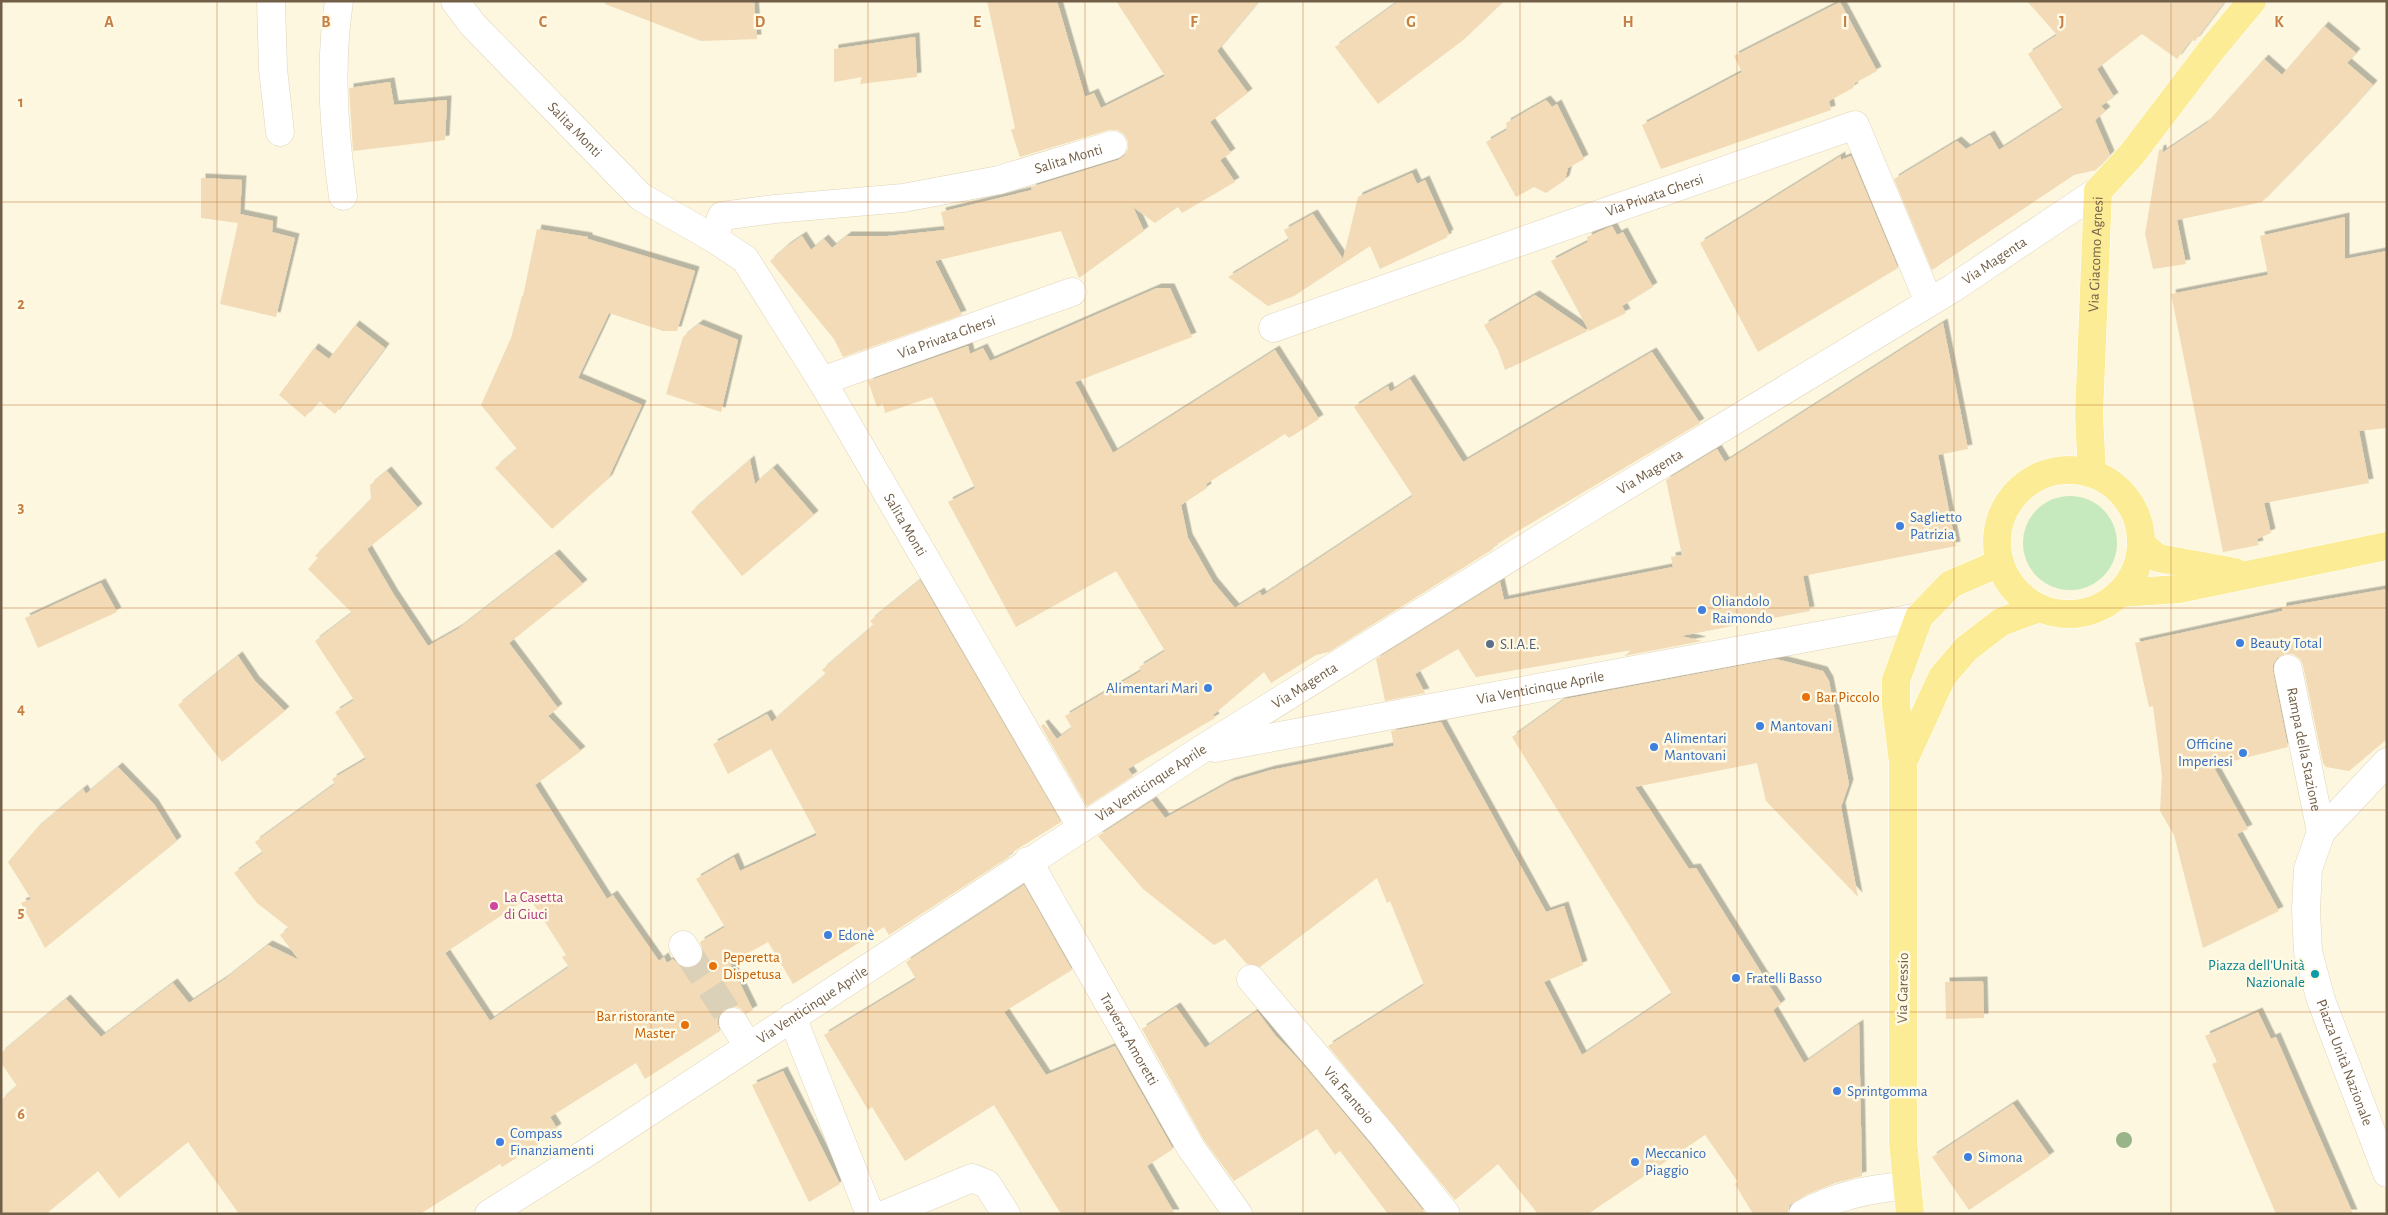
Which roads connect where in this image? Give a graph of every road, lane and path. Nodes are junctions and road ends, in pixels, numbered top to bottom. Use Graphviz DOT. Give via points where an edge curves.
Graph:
graph roads {
  1 [pos="272,1"];
  2 [pos="339,1"];
  3 [pos="455,1"];
  4 [pos="2252,1"];
  5 [pos="280,132"];
  6 [pos="1113,145"];
  7 [pos="2098,191"];
  8 [pos="343,196"];
  9 [pos="713,238"];
  10 [pos="1072,292"];
  11 [pos="1929,302"];
  12 [pos="1273,328"];
  13 [pos="822,381"];
  14 [pos="2092,473"];
  15 [pos="2141,544"];
  16 [pos="2387,546"];
  17 [pos="2000,563"];
  18 [pos="2246,574"];
  19 [pos="2120,593"];
  20 [pos="2039,608"];
  21 [pos="1919,617"];
  22 [pos="2288,669"];
  23 [pos="1199,751"];
  24 [pos="1903,762"];
  25 [pos="2385,767"];
  26 [pos="1082,828"];
  27 [pos="2321,832"];
  28 [pos="1028,861"];
  29 [pos="1251,979"];
  30 [pos="792,1017"];
  31 [pos="733,1022"];
  32 [pos="748,1046"];
  33 [pos="2387,1173"];
  34 [pos="1907,1186"];
  35 [pos="489,1214"];
  36 [pos="870,1214"];
  37 [pos="886,1214"];
  38 [pos="1006,1214"];
  39 [pos="1238,1214"];
  40 [pos="1446,1214"];
  41 [pos="1803,1214"];
  42 [pos="1910,1214"];
  1 -- 5 [label="street" via="273,69"];
  2 -- 8 [label="street" via="332,83 335,142"];
  3 -- 9 [label="street, Salita Monti" via="473,25 641,197"];
  4 -- 7 [label="main road, Via Giacomo Agnesi" via="2132,154"];
  6 -- 9 [label="street, Salita Monti" via="999,180 902,198 775,208 722,216"];
  7 -- 11 [label="street, Via Magenta"];
  7 -- 14 [label="main road, Via Giacomo Agnesi" via="2089,415"];
  9 -- 13 [label="street, Salita Monti" via="745,259"];
  10 -- 13 [label="street, Via Privata Ghersi"];
  11 -- 12 [label="street, Via Privata Ghersi" via="1854,125"];
  11 -- 23 [label="street, Via Magenta"];
  13 -- 26 [label="street, Salita Monti"];
  14 -- 15 [label="main road" via="2112,484 2128,500 2138,521"];
  14 -- 17 [label="main road" via="2070,469 2048,472 2027,482 2010,498 2000,518 1996,541"];
  15 -- 18 [label="main road" via="2158,558"];
  15 -- 19 [label="main road" via="2138,562"];
  16 -- 18 [label="main road"];
  17 -- 20 [label="main road" via="2008,582"];
  17 -- 21 [label="main road, Via Garessio" via="1951,584"];
  18 -- 19 [label="main road" via="2179,589"];
  19 -- 20 [label="main road" via="2102,606 2082,612 2060,613"];
  20 -- 24 [label="main road, Via Garessio" via="2001,622 1966,649 1942,677"];
  21 -- 23 [label="street, Via Venticinque Aprile"];
  21 -- 24 [label="main road, Via Garessio" via="1896,680"];
  22 -- 27 [label="street, Rampa della Stazione"];
  23 -- 26 [label="street, Via Venticinque Aprile"];
  24 -- 34 [label="main road, Via Garessio" via="1902,1072"];
  25 -- 27 [label="street, Piazza Unità Nazionale"];
  26 -- 28 [label="street, Via Venticinque Aprile"];
  27 -- 33 [label="street, Piazza Unità Nazionale" via="2308,869 2308,952 2320,1000"];
  28 -- 30 [label="street, Via Venticinque Aprile"];
  28 -- 39 [label="street, Traversa Amoretti" via="1191,1148"];
  29 -- 40 [label="street, Via Frantoio"];
  30 -- 32 [label="street, Via Venticinque Aprile"];
  30 -- 36 [label="street"];
  31 -- 32 [label="street"];
  32 -- 35 [label="street, Via Venticinque Aprile"];
  34 -- 41 [label="street" via="1867,1190 1817,1206"];
  34 -- 42 [label="main road, Via Garessio"];
  37 -- 38 [label="street" via="972,1178 988,1184"];
}
